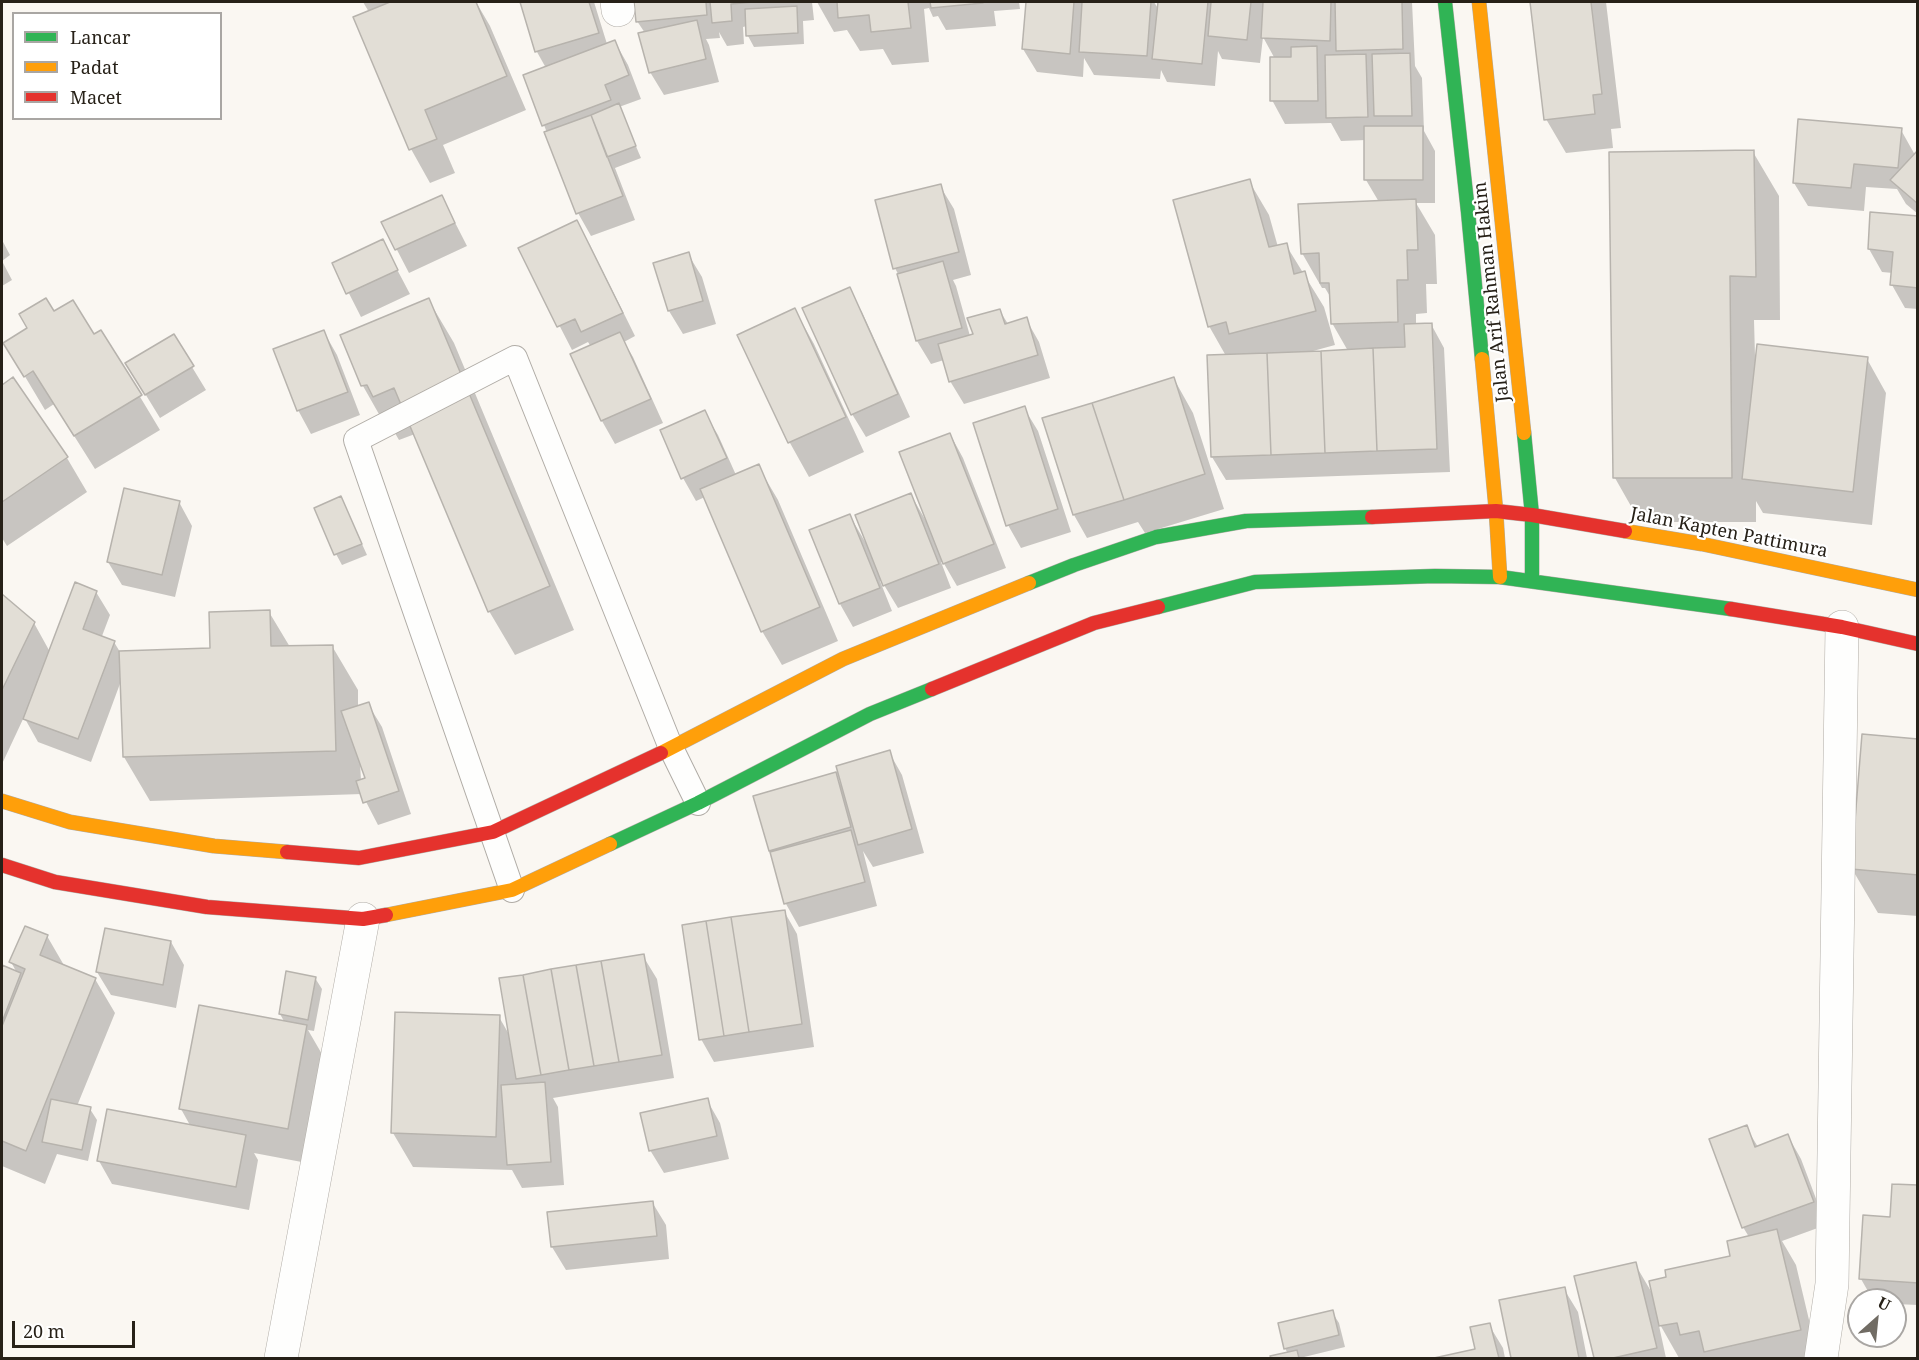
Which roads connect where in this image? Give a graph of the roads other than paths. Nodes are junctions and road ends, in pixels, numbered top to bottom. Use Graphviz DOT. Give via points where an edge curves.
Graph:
graph roads {
  1 [pos="1445,2"];
  2 [pos="1479,2"];
  3 [pos="1496,511"];
  4 [pos="1532,514"];
  5 [pos="1500,577"];
  6 [pos="1532,580"];
  7 [pos="1917,590"];
  8 [pos="1842,627"];
  9 [pos="1917,645"];
  10 [pos="671,748"];
  11 [pos="2,801"];
  12 [pos="698,803"];
  13 [pos="492,831"];
  14 [pos="2,864"];
  15 [pos="512,890"];
  16 [pos="363,919"];
  17 [pos="281,1359"];
  18 [pos="1821,1359"];
  1 -- 3 [label="main road, Jalan Arif Rahman Hakim"];
  2 -- 4 [label="main road, Jalan Arif Rahman Hakim"];
  3 -- 4 [label="main road, Jalan Kapten Pattimura"];
  3 -- 5 [label="main road, Jalan Arif Rahman Hakim"];
  3 -- 10 [label="main road, Jalan Kapten Pattimura" via="1246,521 1156,537 1074,565 843,659"];
  4 -- 6 [label="main road, Jalan Arif Rahman Hakim"];
  4 -- 7 [label="main road, Jalan Kapten Pattimura" via="1702,544"];
  5 -- 6 [label="main road"];
  5 -- 12 [label="main road" via="1255,582 1094,623 870,714"];
  6 -- 8 [label="main road"];
  8 -- 9 [label="main road"];
  8 -- 18 [label="street" via="1832,1284"];
  10 -- 12 [label="lane"];
  10 -- 13 [label="main road, Jalan Kapten Pattimura"];
  10 -- 13 [label="lane" via="515,358 356,441"];
  11 -- 13 [label="main road, Jalan Kapten Pattimura" via="70,822 214,846 359,858"];
  12 -- 15 [label="main road"];
  13 -- 15 [label="lane"];
  14 -- 16 [label="main road" via="56,882 207,907"];
  15 -- 16 [label="main road"];
  16 -- 17 [label="street"];
}
